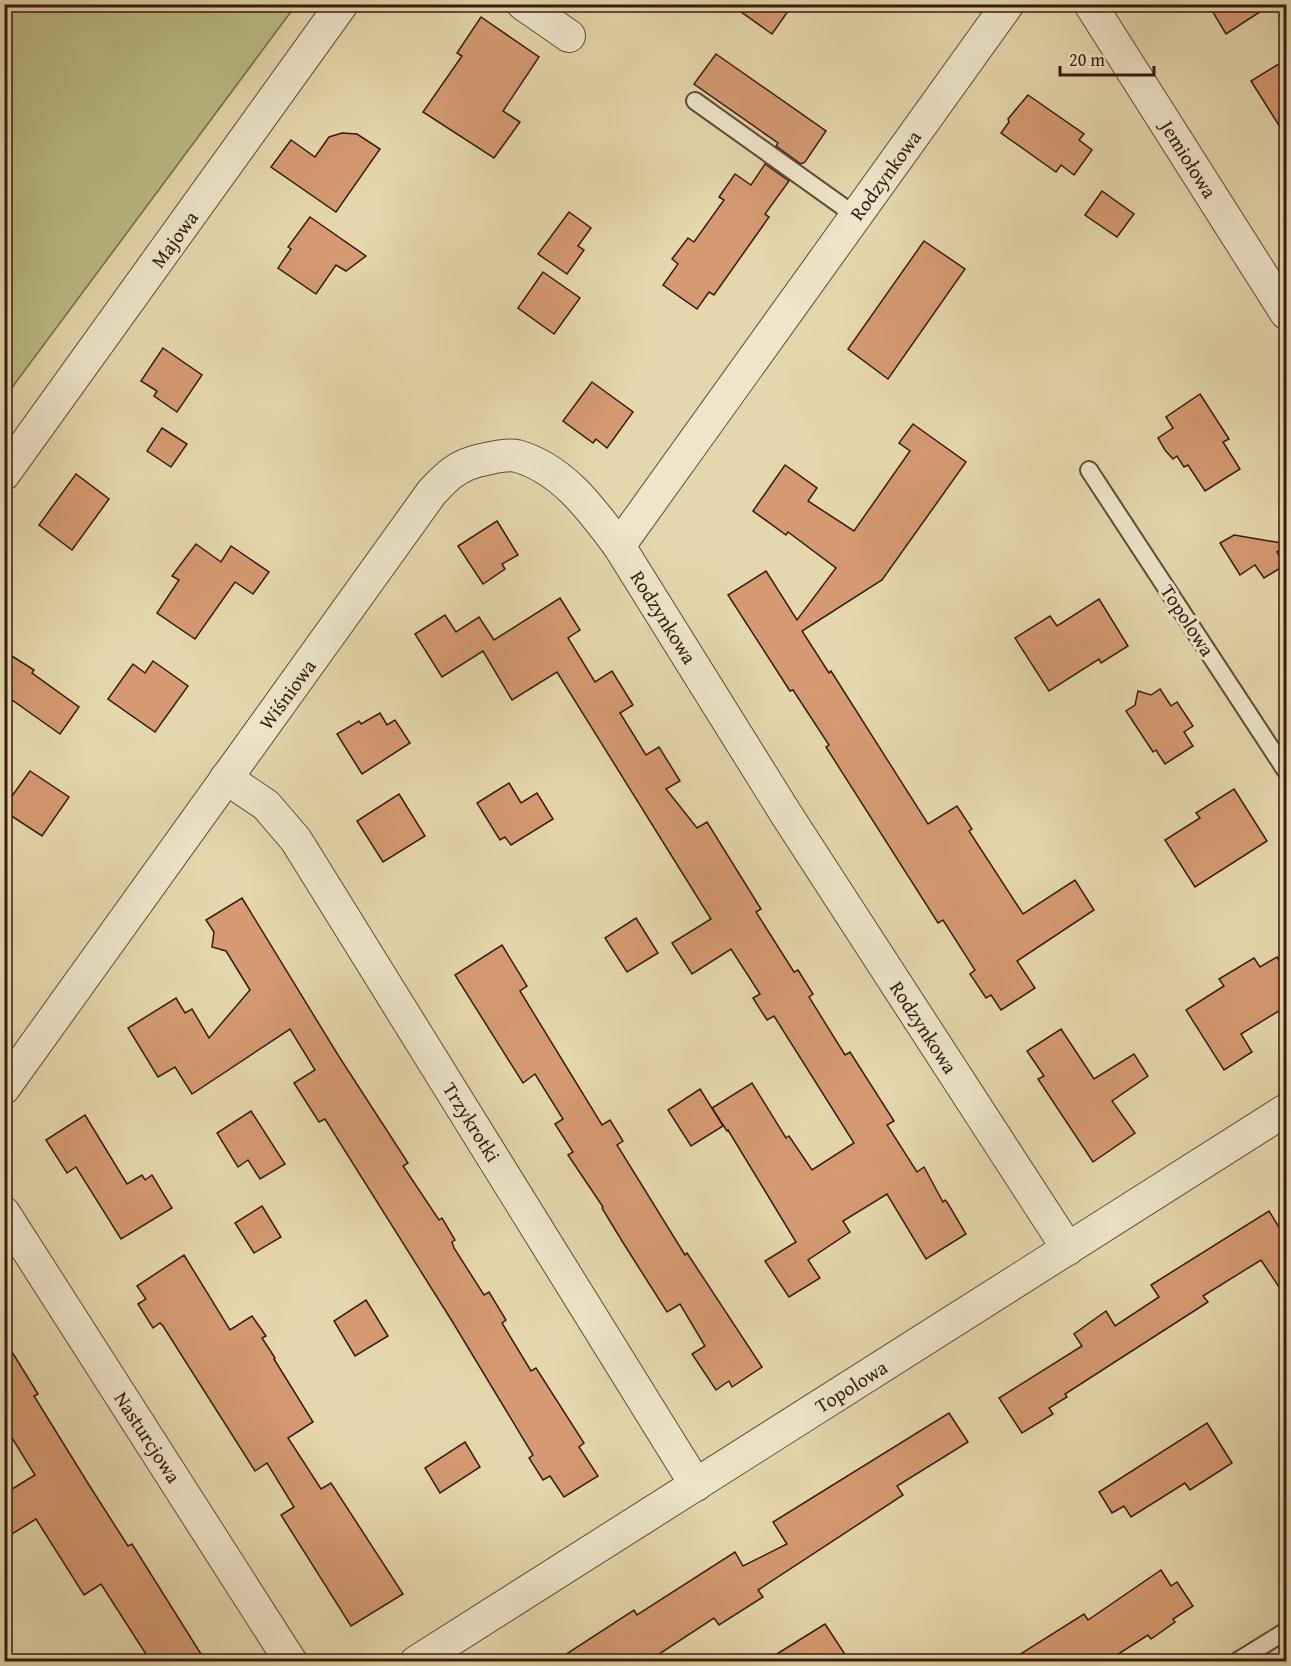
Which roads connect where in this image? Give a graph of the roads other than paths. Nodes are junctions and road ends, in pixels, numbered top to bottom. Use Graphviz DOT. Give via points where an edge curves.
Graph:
graph roads {
  1 [pos="342,4"];
  2 [pos="523,4"];
  3 [pos="1008,4"];
  4 [pos="1090,4"];
  5 [pos="569,36"];
  6 [pos="695,101"];
  7 [pos="856,216"];
  8 [pos="1287,314"];
  9 [pos="1089,470"];
  10 [pos="4,474"];
  11 [pos="619,546"];
  12 [pos="1287,771"];
  13 [pos="226,778"];
  14 [pos="4,1088"];
  15 [pos="1287,1110"];
  16 [pos="4,1213"];
  17 [pos="1068,1249"];
  18 [pos="696,1485"];
  19 [pos="1287,1631"];
  20 [pos="291,1662"];
  21 [pos="416,1662"];
  22 [pos="1236,1662"];
  1 -- 10 [label="street, Majowa"];
  2 -- 5 [label="street"];
  3 -- 7 [label="street, Rodzynkowa"];
  4 -- 8 [label="street, Jemiołowa"];
  6 -- 7 [label="lane"];
  7 -- 11 [label="street, Rodzynkowa"];
  9 -- 12 [label="lane, Topolowa"];
  11 -- 13 [label="street, Wiśniowa" via="576,493 554,473 536,464 516,456 497,456 452,473 426,501"];
  11 -- 17 [label="street, Rodzynkowa" via="786,814"];
  13 -- 14 [label="street, Wiśniowa"];
  13 -- 18 [label="street, Trzykrotki" via="266,805 296,840"];
  15 -- 17 [label="street, Topolowa"];
  16 -- 20 [label="street, Nasturcjowa"];
  17 -- 18 [label="street, Topolowa"];
  18 -- 21 [label="street, Topolowa"];
  19 -- 22 [label="lane"];
}
